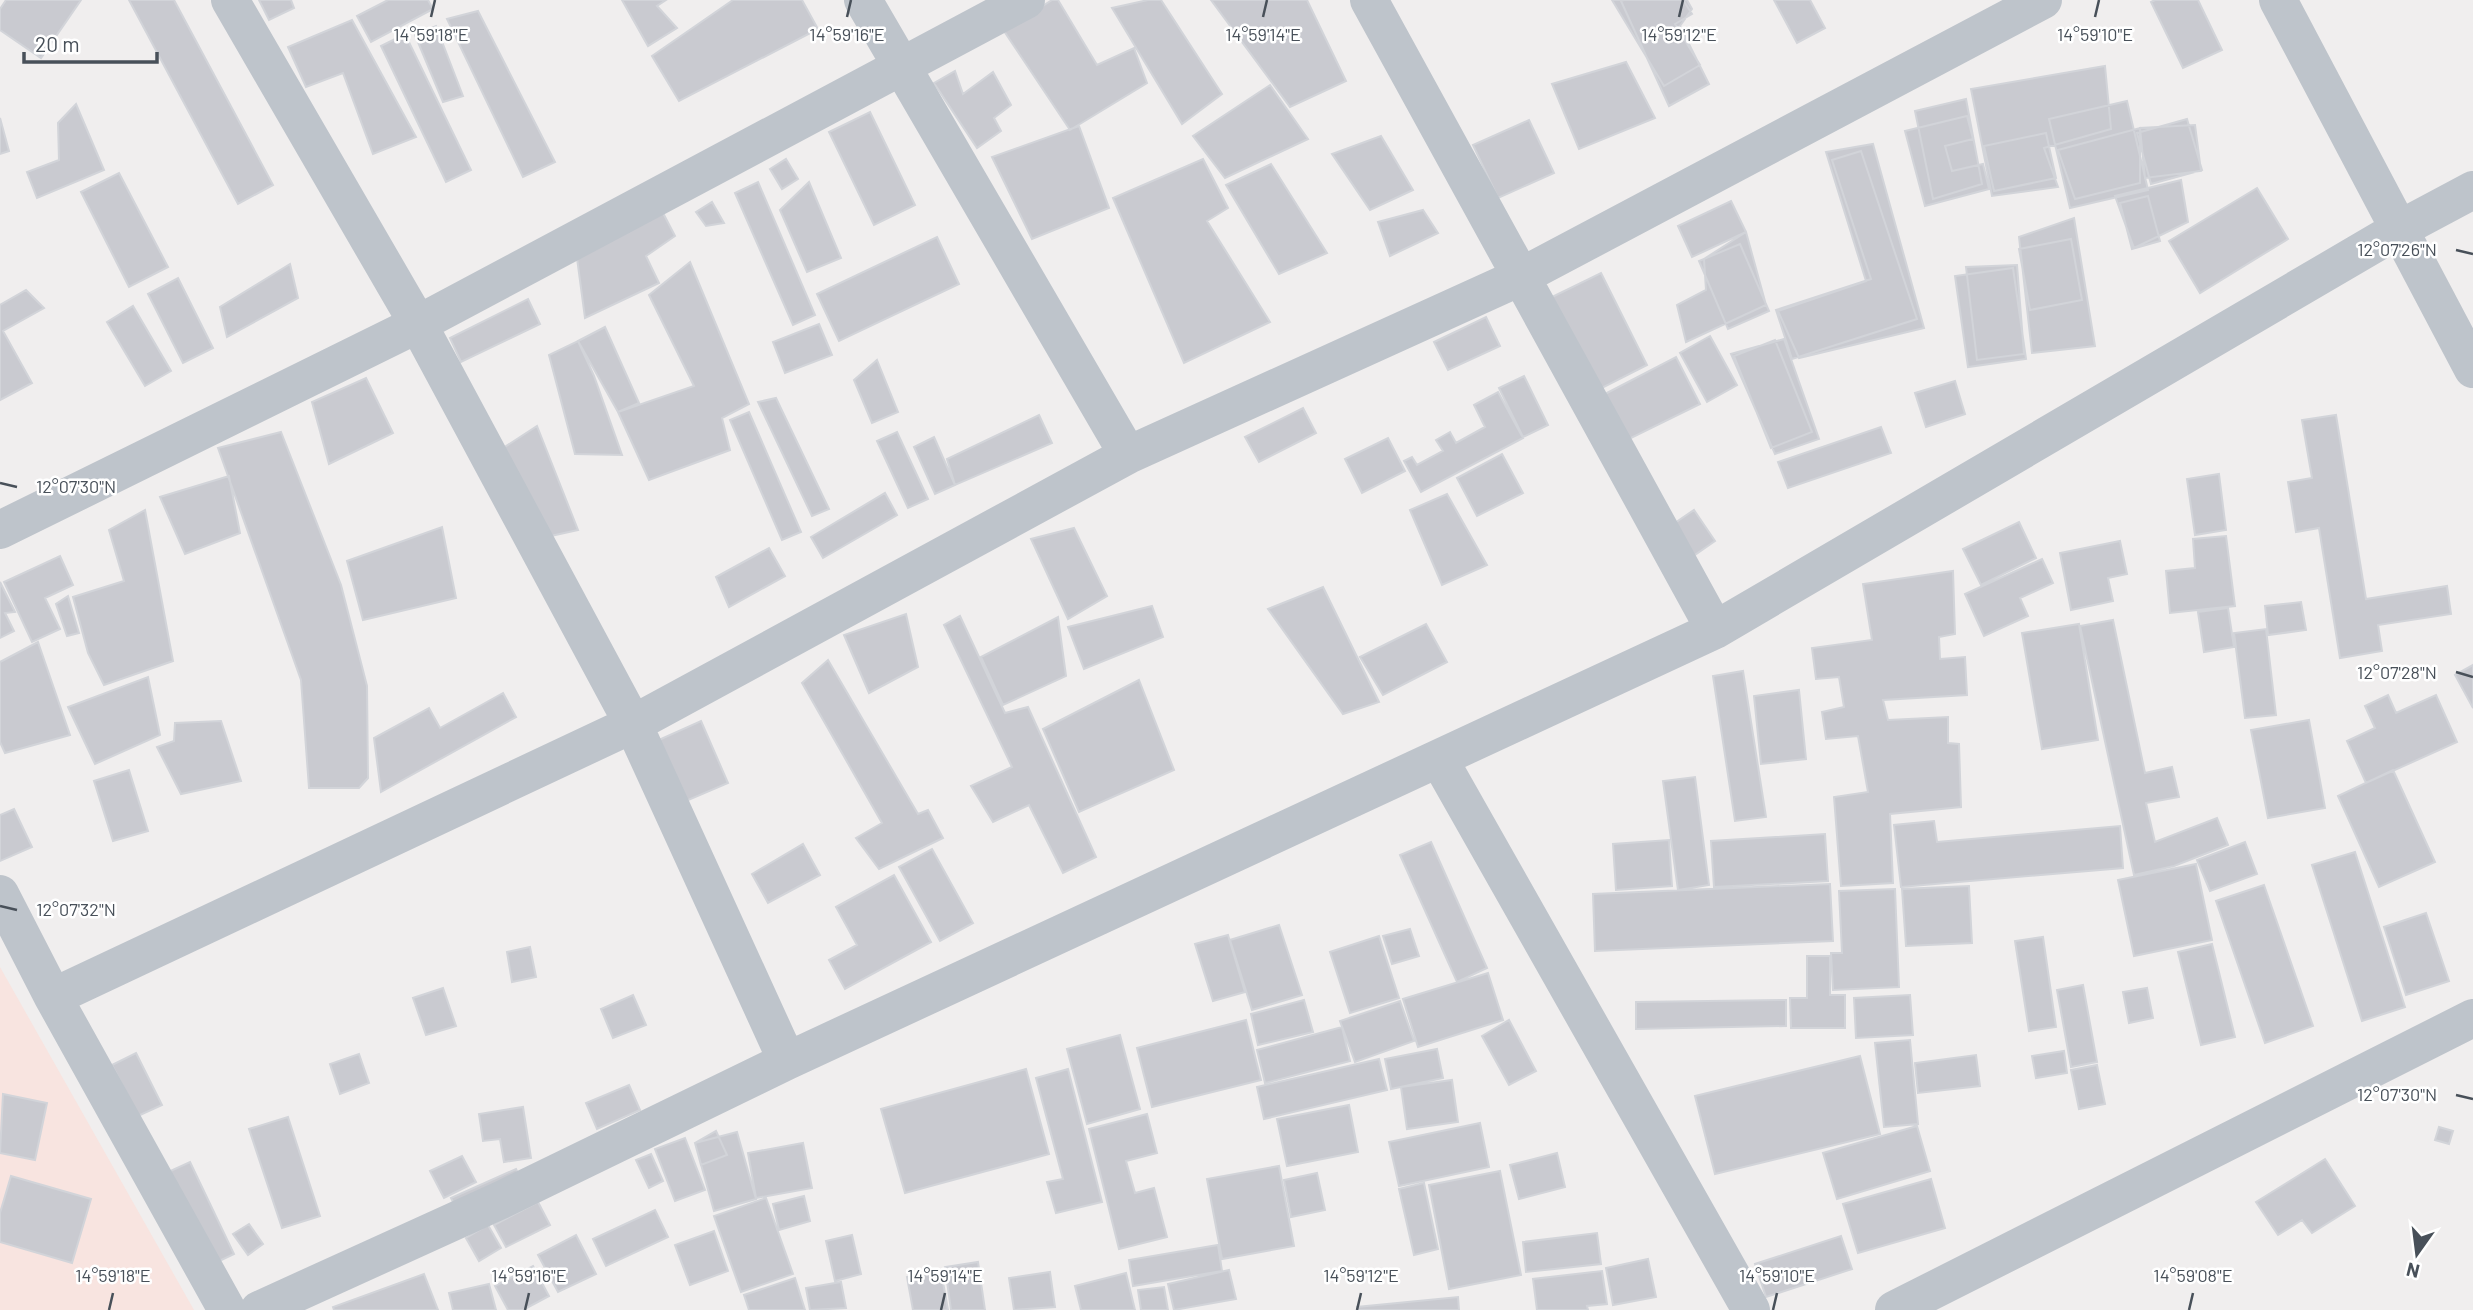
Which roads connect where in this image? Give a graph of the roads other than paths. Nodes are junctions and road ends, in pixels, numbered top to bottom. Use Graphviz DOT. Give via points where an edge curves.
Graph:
graph roads {
  1 [pos="230,0"];
  2 [pos="863,0"];
  3 [pos="1026,0"];
  4 [pos="1369,0"];
  5 [pos="2043,0"];
  6 [pos="2278,0"];
  7 [pos="899,66"];
  8 [pos="2473,190"];
  9 [pos="2399,230"];
  10 [pos="1520,277"];
  11 [pos="418,324"];
  12 [pos="2473,369"];
  13 [pos="1128,455"];
  14 [pos="0,530"];
  15 [pos="1715,631"];
  16 [pos="633,724"];
  17 [pos="1440,761"];
  18 [pos="0,894"];
  19 [pos="53,997"];
  20 [pos="2473,1017"];
  21 [pos="787,1061"];
  22 [pos="227,1310"];
  23 [pos="259,1310"];
  24 [pos="1751,1310"];
  25 [pos="1894,1310"];
  1 -- 11 [label="street"];
  2 -- 7 [label="street"];
  3 -- 7 [label="street"];
  4 -- 10 [label="street"];
  5 -- 10 [label="street"];
  6 -- 9 [label="street"];
  7 -- 11 [label="street"];
  7 -- 13 [label="street"];
  8 -- 9 [label="street"];
  9 -- 12 [label="street"];
  9 -- 15 [label="street"];
  10 -- 13 [label="street"];
  10 -- 15 [label="street"];
  11 -- 14 [label="street"];
  11 -- 16 [label="street"];
  13 -- 16 [label="street"];
  15 -- 17 [label="street"];
  16 -- 19 [label="street"];
  16 -- 21 [label="street"];
  17 -- 21 [label="street"];
  17 -- 24 [label="street"];
  18 -- 19 [label="street"];
  19 -- 22 [label="street"];
  20 -- 25 [label="street"];
  21 -- 23 [label="street" via="501,1200"];
}
